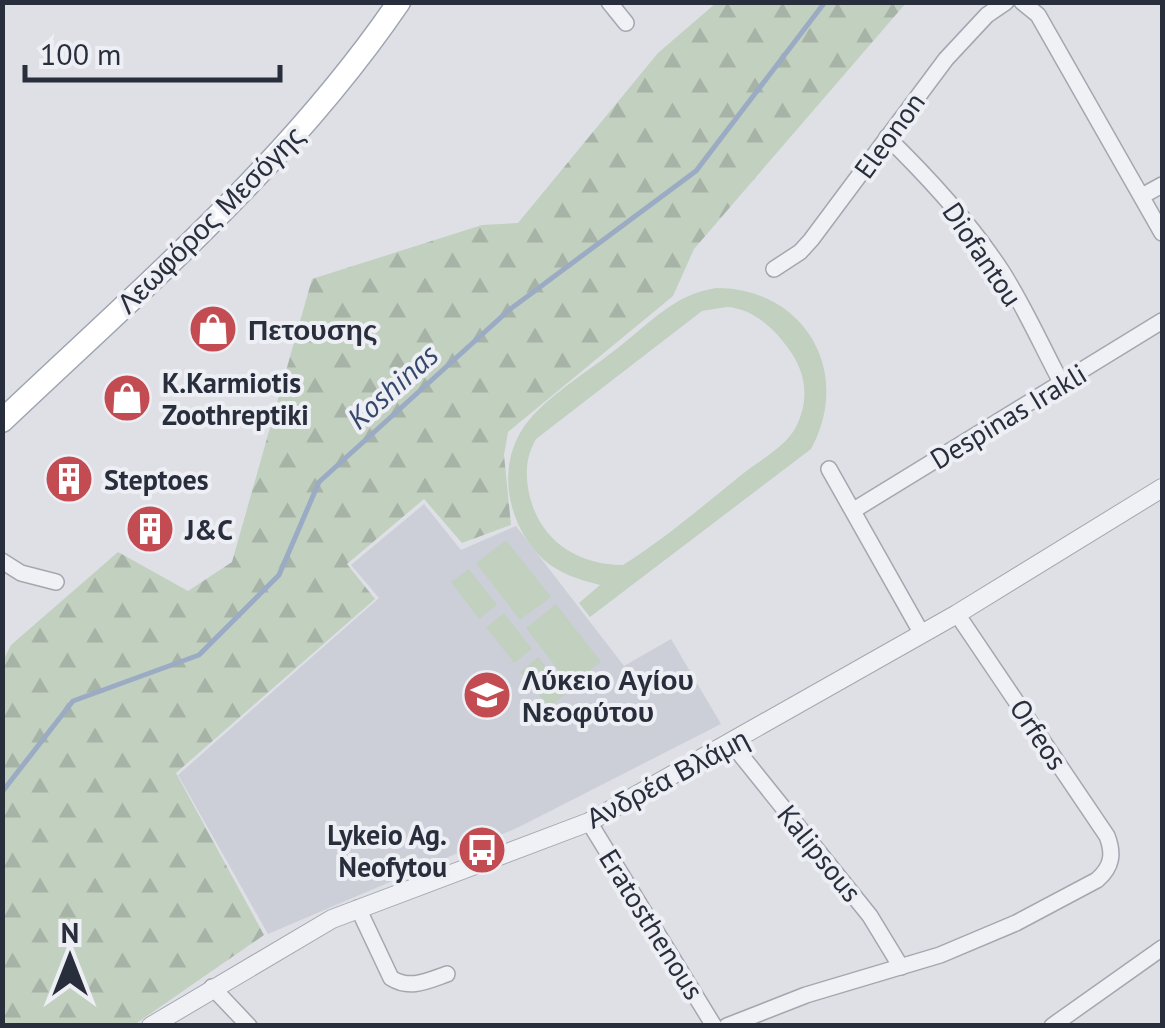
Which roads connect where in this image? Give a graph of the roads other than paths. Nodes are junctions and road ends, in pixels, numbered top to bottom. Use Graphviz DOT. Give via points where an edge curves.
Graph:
graph roads {
  1 [pos="399,2"];
  2 [pos="609,2"];
  3 [pos="1006,2"];
  4 [pos="1022,2"];
  5 [pos="626,23"];
  6 [pos="887,137"];
  7 [pos="1162,185"];
  8 [pos="1142,196"];
  9 [pos="1162,233"];
  10 [pos="774,269"];
  11 [pos="1162,320"];
  12 [pos="1062,384"];
  13 [pos="2,420"];
  14 [pos="829,470"];
  15 [pos="1162,488"];
  16 [pos="854,510"];
  17 [pos="2,561"];
  18 [pos="56,582"];
  19 [pos="957,614"];
  20 [pos="922,634"];
  21 [pos="732,744"];
  22 [pos="589,822"];
  23 [pos="358,908"];
  24 [pos="1162,948"];
  25 [pos="902,968"];
  26 [pos="447,974"];
  27 [pos="212,987"];
  28 [pos="151,1026"];
  29 [pos="249,1026"];
  30 [pos="714,1026"];
  31 [pos="727,1026"];
  32 [pos="1052,1026"];
  1 -- 13 [label="main road, Λεωφόρος Μεσόγης" via="290,144"];
  2 -- 5 [label="street"];
  3 -- 6 [label="street, Eleonon" via="946,59"];
  4 -- 8 [label="street" via="1038,15"];
  6 -- 10 [label="street, Eleonon" via="811,240"];
  6 -- 12 [label="street, Diofantou" via="982,242"];
  7 -- 8 [label="street"];
  8 -- 9 [label="street"];
  11 -- 12 [label="street, Despinas Irakli"];
  12 -- 16 [label="street, Despinas Irakli"];
  14 -- 16 [label="street"];
  15 -- 19 [label="street, Ανδρέα Βλάμη"];
  16 -- 20 [label="street"];
  17 -- 18 [label="street"];
  19 -- 20 [label="street, Ανδρέα Βλάμη"];
  19 -- 25 [label="street, Orfeos" via="1107,836 1112,858 1098,880 1016,923"];
  20 -- 21 [label="street, Ανδρέα Βλάμη"];
  21 -- 22 [label="street, Ανδρέα Βλάμη"];
  21 -- 25 [label="street, Kalipsous" via="870,916"];
  22 -- 23 [label="street, Ανδρέα Βλάμη"];
  22 -- 30 [label="street, Eratosthenous"];
  23 -- 26 [label="street" via="390,978 408,985"];
  23 -- 27 [label="street, Ανδρέα Βλάμη"];
  24 -- 32 [label="street"];
  25 -- 31 [label="street"];
  27 -- 28 [label="street, Ανδρέα Βλάμη"];
  27 -- 29 [label="street"];
}
